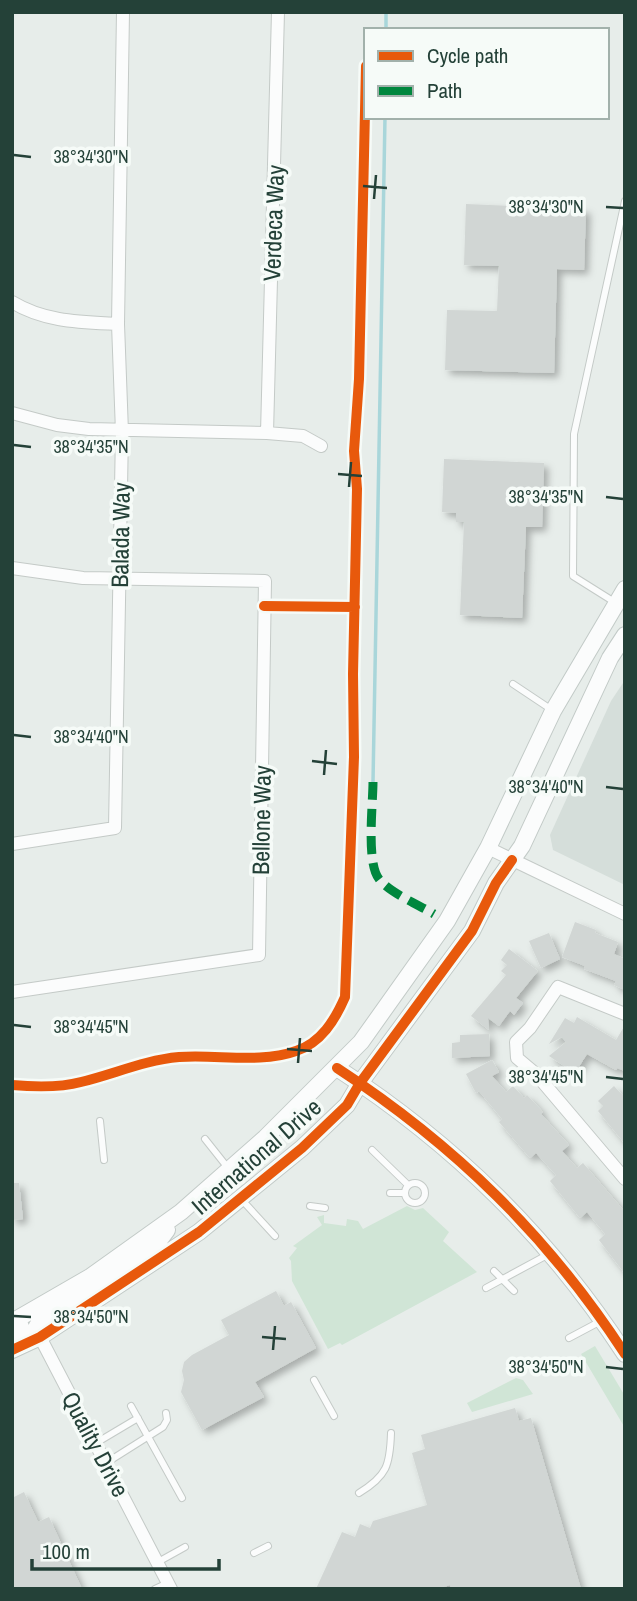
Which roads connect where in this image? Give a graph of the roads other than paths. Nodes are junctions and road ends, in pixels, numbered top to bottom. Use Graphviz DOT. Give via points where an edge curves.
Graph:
graph roads {
  1 [pos="123,12"];
  2 [pos="278,12"];
  3 [pos="625,201"];
  4 [pos="12,302"];
  5 [pos="118,324"];
  6 [pos="12,413"];
  7 [pos="122,432"];
  8 [pos="267,433"];
  9 [pos="321,446"];
  10 [pos="12,568"];
  11 [pos="120,580"];
  12 [pos="620,596"];
  13 [pos="625,635"];
  14 [pos="513,684"];
  15 [pos="553,711"];
  16 [pos="12,844"];
  17 [pos="488,848"];
  18 [pos="512,860"];
  19 [pos="625,914"];
  20 [pos="12,992"];
  21 [pos="625,1014"];
  22 [pos="337,1068"];
  23 [pos="360,1083"];
  24 [pos="100,1121"];
  25 [pos="205,1139"];
  26 [pos="372,1150"];
  27 [pos="104,1160"];
  28 [pos="230,1171"];
  29 [pos="625,1179"];
  30 [pos="408,1185"];
  31 [pos="390,1193"];
  32 [pos="405,1193"];
  33 [pos="241,1198"];
  34 [pos="310,1206"];
  35 [pos="325,1208"];
  36 [pos="181,1212"];
  37 [pos="275,1237"];
  38 [pos="551,1253"];
  39 [pos="494,1271"];
  40 [pos="503,1279"];
  41 [pos="486,1288"];
  42 [pos="514,1291"];
  43 [pos="14,1316"];
  44 [pos="603,1320"];
  45 [pos="12,1336"];
  46 [pos="40,1337"];
  47 [pos="569,1338"];
  48 [pos="12,1350"];
  49 [pos="625,1354"];
  50 [pos="314,1380"];
  51 [pos="131,1406"];
  52 [pos="166,1413"];
  53 [pos="334,1416"];
  54 [pos="138,1418"];
  55 [pos="391,1433"];
  56 [pos="149,1436"];
  57 [pos="96,1443"];
  58 [pos="106,1463"];
  59 [pos="359,1493"];
  60 [pos="182,1498"];
  61 [pos="268,1546"];
  62 [pos="185,1547"];
  63 [pos="254,1553"];
  64 [pos="158,1562"];
  65 [pos="170,1586"];
  66 [pos="155,1589"];
  1 -- 5 [label="street, Balada Way"];
  2 -- 8 [label="street, Verdeca Way"];
  3 -- 12 [label="lane" via="573,434 573,576"];
  4 -- 5 [label="street" via="51,319"];
  5 -- 7 [label="street, Balada Way"];
  6 -- 7 [label="street" via="57,425"];
  7 -- 8 [label="street"];
  7 -- 11 [label="street, Balada Way"];
  8 -- 9 [label="street" via="303,436"];
  10 -- 11 [label="street"];
  11 -- 16 [label="street, Balada Way" via="116,828"];
  11 -- 20 [label="street, Bellone Way" via="265,582 259,955"];
  12 -- 15 [label="main road, International Drive"];
  13 -- 18 [label="main road, International Drive"];
  14 -- 15 [label="lane"];
  15 -- 17 [label="main road, International Drive"];
  17 -- 18 [label="street"];
  17 -- 22 [label="main road, International Drive" via="447,920"];
  18 -- 19 [label="street"];
  18 -- 23 [label="main road, International Drive" via="472,931"];
  21 -- 29 [label="street" via="558,988 516,1042 517,1058 536,1074"];
  22 -- 23 [label="main road"];
  22 -- 28 [label="main road, International Drive"];
  23 -- 33 [label="main road, International Drive" via="347,1105 302,1149"];
  23 -- 38 [label="main road" via="477,1176"];
  24 -- 27 [label="lane"];
  25 -- 28 [label="lane"];
  26 -- 30 [label="lane"];
  28 -- 36 [label="main road, International Drive"];
  30 -- 32 [label="lane"];
  30 -- 32 [label="lane" via="419,1184 425,1197 412,1202"];
  31 -- 32 [label="lane"];
  33 -- 37 [label="lane"];
  33 -- 46 [label="main road, International Drive" via="199,1232"];
  34 -- 35 [label="lane"];
  36 -- 43 [label="main road, International Drive" via="90,1277"];
  36 -- 46 [label="main road" via="149,1254 38,1324"];
  38 -- 40 [label="lane"];
  38 -- 44 [label="main road"];
  39 -- 40 [label="lane"];
  40 -- 41 [label="lane"];
  40 -- 42 [label="lane"];
  43 -- 45 [label="main road" via="22,1330"];
  44 -- 47 [label="lane"];
  44 -- 49 [label="main road"];
  46 -- 48 [label="main road, International Drive"];
  46 -- 57 [label="street, Quality Drive"];
  50 -- 53 [label="lane"];
  51 -- 54 [label="lane"];
  52 -- 56 [label="lane" via="163,1427"];
  54 -- 56 [label="lane"];
  54 -- 57 [label="lane"];
  55 -- 59 [label="lane" via="390,1461 382,1476"];
  56 -- 58 [label="lane"];
  56 -- 60 [label="lane"];
  57 -- 58 [label="street, Quality Drive"];
  58 -- 64 [label="street, Quality Drive"];
  61 -- 63 [label="lane"];
  62 -- 64 [label="lane"];
  64 -- 65 [label="street, Quality Drive"];
  65 -- 66 [label="lane"];
}
